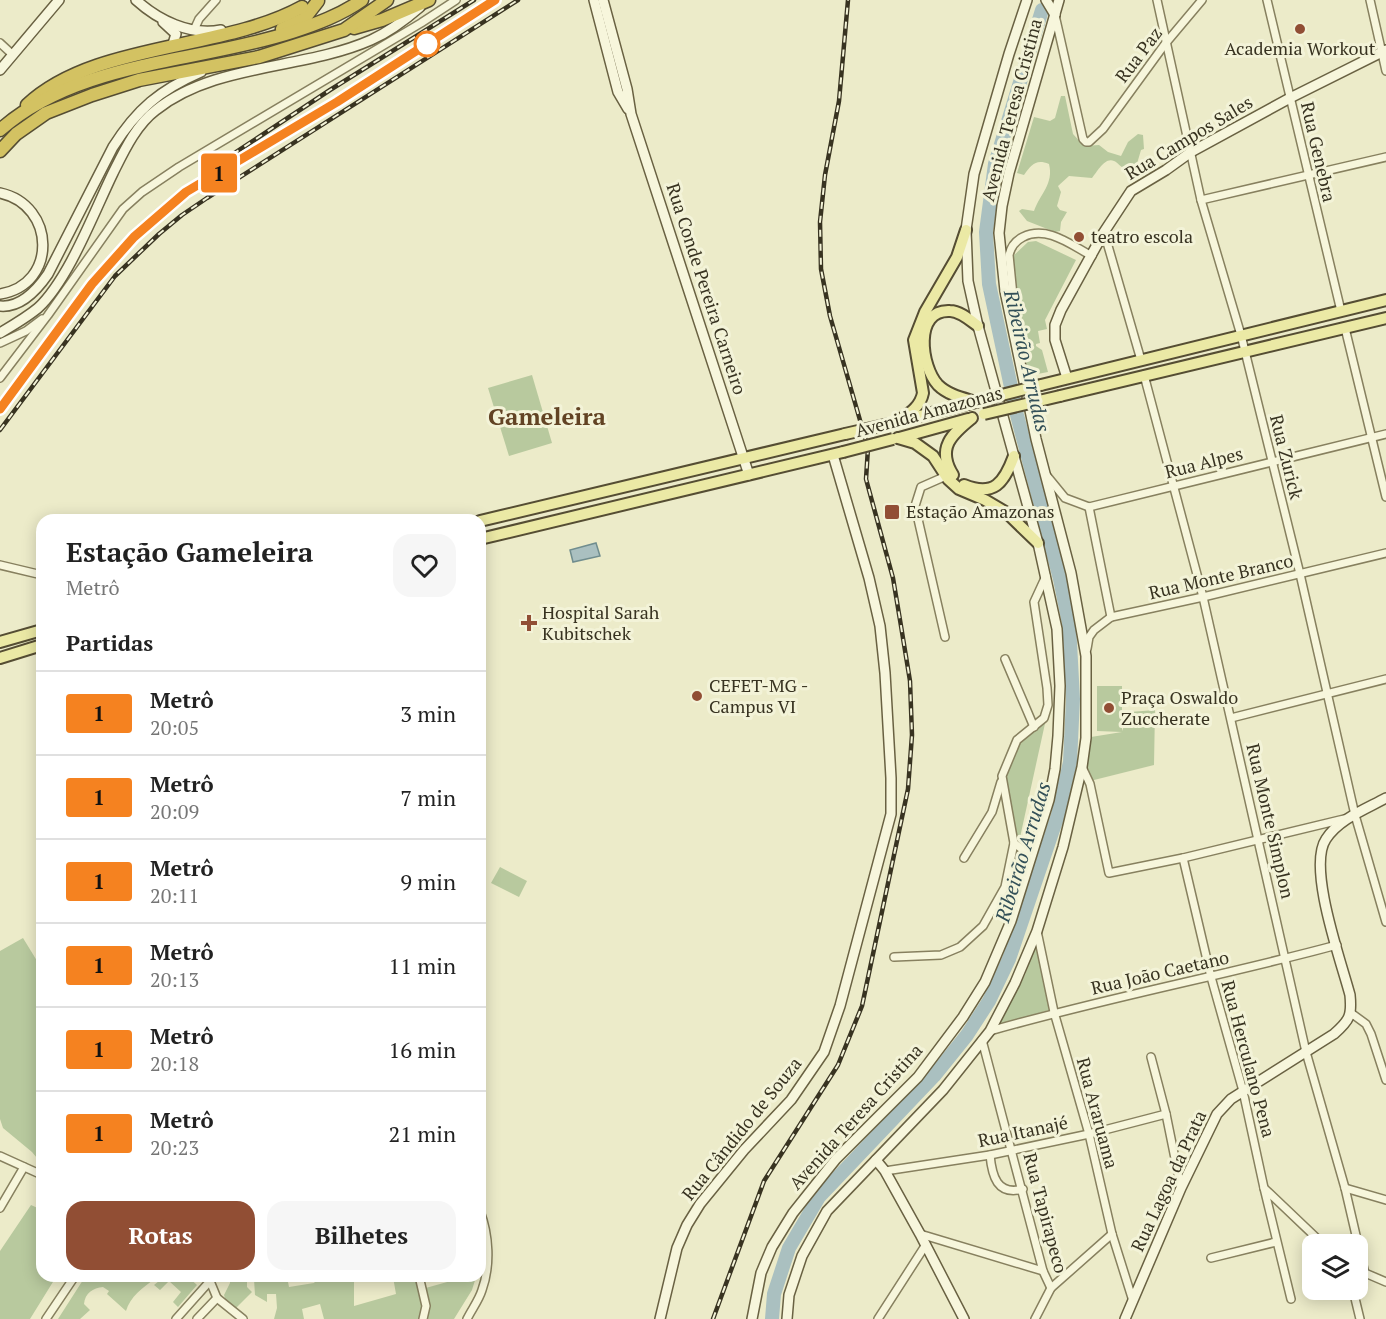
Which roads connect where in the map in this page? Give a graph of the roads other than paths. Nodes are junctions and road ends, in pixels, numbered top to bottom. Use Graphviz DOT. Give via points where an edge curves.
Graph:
graph roads {
  1 [pos="59,0"];
  2 [pos="136,0"];
  3 [pos="216,0"];
  4 [pos="318,0"];
  5 [pos="362,0"];
  6 [pos="387,0"];
  7 [pos="429,0"];
  8 [pos="456,0"];
  9 [pos="594,0"];
  10 [pos="603,0"];
  11 [pos="1047,0"];
  12 [pos="1059,0"];
  13 [pos="1156,0"];
  14 [pos="1202,0"];
  15 [pos="1267,0"];
  16 [pos="1370,0"];
  17 [pos="1027,2"];
  18 [pos="302,7"];
  19 [pos="151,14"];
  20 [pos="1055,15"];
  21 [pos="194,30"];
  22 [pos="344,30"];
  23 [pos="260,42"];
  24 [pos="0,43"];
  25 [pos="1165,44"];
  26 [pos="172,47"];
  27 [pos="1384,51"];
  28 [pos="13,55"];
  29 [pos="139,55"];
  30 [pos="216,59"];
  31 [pos="0,70"];
  32 [pos="1386,71"];
  33 [pos="1290,98"];
  34 [pos="631,114"];
  35 [pos="15,116"];
  36 [pos="0,130"];
  37 [pos="0,151"];
  38 [pos="1191,152"];
  39 [pos="1386,157"];
  40 [pos="1307,174"];
  41 [pos="0,193"];
  42 [pos="1201,200"];
  43 [pos="966,230"];
  44 [pos="1104,232"];
  45 [pos="1092,256"];
  46 [pos="0,294"];
  47 [pos="1386,300"];
  48 [pos="0,306"];
  49 [pos="1341,311"];
  50 [pos="48,315"];
  51 [pos="1386,318"];
  52 [pos="978,326"];
  53 [pos="1345,328"];
  54 [pos="0,333"];
  55 [pos="1241,335"];
  56 [pos="0,344"];
  57 [pos="1245,352"];
  58 [pos="1019,353"];
  59 [pos="1141,360"];
  60 [pos="1,375"];
  61 [pos="1144,375"];
  62 [pos="1067,378"];
  63 [pos="979,401"];
  64 [pos="972,417"];
  65 [pos="893,423"];
  66 [pos="1386,434"];
  67 [pos="844,435"];
  68 [pos="896,438"];
  69 [pos="1371,438"];
  70 [pos="838,454"];
  71 [pos="1014,456"];
  72 [pos="744,459"];
  73 [pos="1272,461"];
  74 [pos="1044,471"];
  75 [pos="749,475"];
  76 [pos="946,476"];
  77 [pos="1173,486"];
  78 [pos="1386,497"];
  79 [pos="1089,507"];
  80 [pos="486,520"];
  81 [pos="486,538"];
  82 [pos="1038,543"];
  83 [pos="1386,553"];
  84 [pos="0,565"];
  85 [pos="36,574"];
  86 [pos="1300,574"];
  87 [pos="1046,576"];
  88 [pos="1203,597"];
  89 [pos="1111,617"];
  90 [pos="36,632"];
  91 [pos="945,637"];
  92 [pos="0,642"];
  93 [pos="36,647"];
  94 [pos="1086,656"];
  95 [pos="0,658"];
  96 [pos="1005,659"];
  97 [pos="1386,679"];
  98 [pos="1328,693"];
  99 [pos="1231,718"];
  100 [pos="1034,727"];
  101 [pos="1082,767"];
  102 [pos="1002,776"];
  103 [pos="1386,798"];
  104 [pos="1352,816"];
  105 [pos="1258,838"];
  106 [pos="1014,843"];
  107 [pos="1031,856"];
  108 [pos="964,858"];
  109 [pos="1183,858"];
  110 [pos="1386,891"];
  111 [pos="1377,896"];
  112 [pos="1386,922"];
  113 [pos="1037,932"];
  114 [pos="1337,945"];
  115 [pos="894,957"];
  116 [pos="1286,958"];
  117 [pos="1211,977"];
  118 [pos="1054,1012"];
  119 [pos="1352,1012"];
  120 [pos="990,1031"];
  121 [pos="982,1040"];
  122 [pos="1306,1052"];
  123 [pos="1151,1057"];
  124 [pos="1386,1080"];
  125 [pos="1243,1091"];
  126 [pos="1166,1114"];
  127 [pos="1089,1134"];
  128 [pos="1012,1151"];
  129 [pos="990,1155"];
  130 [pos="0,1156"];
  131 [pos="876,1160"];
  132 [pos="24,1167"];
  133 [pos="885,1171"];
  134 [pos="36,1172"];
  135 [pos="1181,1188"];
  136 [pos="1264,1188"];
  137 [pos="1346,1188"];
  138 [pos="1023,1189"];
  139 [pos="1386,1200"];
  140 [pos="0,1208"];
  141 [pos="486,1231"];
  142 [pos="920,1234"];
  143 [pos="1112,1234"];
  144 [pos="1312,1234"];
  145 [pos="1354,1234"];
  146 [pos="1276,1242"];
  147 [pos="925,1246"];
  148 [pos="1211,1258"];
  149 [pos="486,1270"];
  150 [pos="1043,1271"];
  151 [pos="1368,1275"];
  152 [pos="71,1282"];
  153 [pos="205,1282"];
  154 [pos="209,1282"];
  155 [pos="420,1282"];
  156 [pos="484,1282"];
  157 [pos="1386,1282"];
  158 [pos="1051,1288"];
  159 [pos="217,1298"];
  160 [pos="1291,1299"];
  161 [pos="1355,1300"];
  162 [pos="1133,1301"];
  163 [pos="46,1319"];
  164 [pos="176,1319"];
  165 [pos="197,1319"];
  166 [pos="243,1319"];
  167 [pos="423,1319"];
  168 [pos="467,1319"];
  169 [pos="660,1319"];
  170 [pos="752,1319"];
  171 [pos="787,1319"];
  172 [pos="878,1319"];
  173 [pos="964,1319"];
  174 [pos="1035,1319"];
  175 [pos="1125,1319"];
  176 [pos="1360,1319"];
  1 -- 28 [label="main road"];
  2 -- 19 [label="main road"];
  3 -- 21 [label="street"];
  4 -- 18 [label="main road"];
  4 -- 23 [label="highway" via="303,19"];
  5 -- 23 [label="highway" via="313,25"];
  6 -- 22 [label="highway"];
  7 -- 22 [label="highway" via="382,20"];
  7 -- 54 [label="main road" via="372,40 228,76 181,93 155,111 121,157 62,278 38,308"];
  8 -- 50 [label="street" via="142,192 123,209"];
  9 -- 34 [label="main road, Rua Conde Pereira Carneiro" via="618,92"];
  10 -- 34 [label="main road, Rua Conde Pereira Carneiro"];
  11 -- 20 [label="main road"];
  12 -- 20 [label="main road, Avenida Teresa Cristina"];
  13 -- 25 [label="street, Rua Zurick"];
  14 -- 25 [label="street, Rua Paz"];
  15 -- 33 [label="street, Rua Genebra"];
  16 -- 27 [label="street"];
  17 -- 43 [label="main road, Avenida Teresa Cristina" via="974,174"];
  18 -- 21 [label="main road" via="245,25 208,32"];
  18 -- 26 [label="highway" via="281,19"];
  19 -- 21 [label="main road"];
  19 -- 26 [label="main road" via="176,34"];
  20 -- 25 [label="street, Rua Paz" via="1083,139 1089,142 1103,129"];
  20 -- 58 [label="main road, Avenida Teresa Cristina" via="1009,173 1000,224 1005,291"];
  22 -- 30 [label="highway" via="259,57"];
  23 -- 30 [label="highway"];
  24 -- 28 [label="street"];
  25 -- 38 [label="street, Rua Zurick"];
  26 -- 29 [label="highway"];
  27 -- 32 [label="street"];
  27 -- 33 [label="main road, Rua Campos Sales"];
  28 -- 31 [label="main road"];
  29 -- 30 [label="highway"];
  29 -- 35 [label="highway" via="83,72 40,93"];
  30 -- 35 [label="highway" via="120,70 71,87"];
  30 -- 37 [label="highway" via="138,80 46,113"];
  30 -- 48 [label="main road" via="140,110 113,147 37,290 21,301"];
  33 -- 38 [label="main road, Rua Campos Sales"];
  33 -- 40 [label="street, Rua Genebra"];
  34 -- 72 [label="main road, Rua Conde Pereira Carneiro"];
  35 -- 36 [label="highway"];
  38 -- 42 [label="street, Rua Zurick"];
  38 -- 44 [label="main road, Rua Campos Sales" via="1131,191"];
  39 -- 40 [label="street"];
  40 -- 42 [label="street"];
  40 -- 49 [label="street, Rua Genebra"];
  41 -- 46 [label="main road" via="16,197 31,210 42,228 43,248 37,272 15,291"];
  42 -- 55 [label="street, Rua Zurick"];
  43 -- 52 [label="main road, Avenida Teresa Cristina" via="968,281"];
  43 -- 65 [label="main road" via="957,257 925,312 914,340 922,400"];
  44 -- 45 [label="main road, Rua Campos Sales"];
  44 -- 59 [label="street"];
  45 -- 58 [label="street" via="1044,232 1029,234 1014,243 1009,255"];
  45 -- 62 [label="main road, Rua Campos Sales" via="1055,325 1055,340"];
  47 -- 49 [label="main road, Avenida Amazonas"];
  49 -- 55 [label="main road, Avenida Amazonas"];
  50 -- 56 [label="street"];
  50 -- 60 [label="street"];
  51 -- 53 [label="main road, Avenida Amazonas"];
  52 -- 63 [label="main road" via="951,310 940,312 930,320 923,344 926,364 939,385 955,396"];
  52 -- 71 [label="main road, Avenida Teresa Cristina"];
  53 -- 57 [label="main road, Avenida Amazonas"];
  53 -- 69 [label="street"];
  55 -- 57 [label="street, Rua Zurick"];
  55 -- 59 [label="main road, Avenida Amazonas"];
  57 -- 61 [label="main road, Avenida Amazonas"];
  57 -- 73 [label="street, Rua Zurick"];
  58 -- 74 [label="main road, Avenida Teresa Cristina"];
  59 -- 62 [label="main road, Avenida Amazonas"];
  61 -- 64 [label="main road, Avenida Amazonas, bridge"];
  61 -- 77 [label="street, Rua Monte Simplon"];
  62 -- 63 [label="main road, Avenida Amazonas, bridge"];
  63 -- 65 [label="main road, Avenida Amazonas"];
  64 -- 68 [label="main road, Avenida Amazonas"];
  64 -- 71 [label="main road" via="948,442 947,466 954,477 977,490 990,487 1001,483 1008,474"];
  65 -- 67 [label="main road, Avenida Amazonas, bridge"];
  66 -- 69 [label="street, Rua Alpes"];
  67 -- 70 [label="main road" via="833,446"];
  67 -- 72 [label="main road, Avenida Amazonas"];
  68 -- 70 [label="main road, Avenida Amazonas, bridge"];
  68 -- 76 [label="main road" via="915,443 933,456"];
  69 -- 73 [label="street, Rua Alpes"];
  69 -- 78 [label="street"];
  70 -- 75 [label="main road, Avenida Amazonas"];
  70 -- 169 [label="main road, Rua Cândido de Souza" via="880,626 891,813 824,1052 791,1100 700,1203 677,1248"];
  71 -- 82 [label="main road, Avenida Teresa Cristina"];
  72 -- 75 [label="main road, Rua Conde Pereira Carneiro"];
  72 -- 80 [label="main road, Avenida Amazonas"];
  73 -- 77 [label="street, Rua Alpes"];
  73 -- 86 [label="street, Rua Zurick"];
  74 -- 79 [label="street" via="1065,498"];
  74 -- 94 [label="main road, Avenida Teresa Cristina" via="1071,573"];
  75 -- 81 [label="main road, Avenida Amazonas"];
  76 -- 82 [label="main road" via="959,489 1007,513"];
  76 -- 91 [label="street" via="921,487 915,506"];
  77 -- 79 [label="street, Rua Alpes"];
  77 -- 88 [label="street, Rua Monte Simplon"];
  79 -- 89 [label="street"];
  82 -- 87 [label="main road, Avenida Teresa Cristina"];
  83 -- 86 [label="street, Rua Monte Branco"];
  84 -- 85 [label="street"];
  86 -- 88 [label="street, Rua Monte Branco"];
  86 -- 98 [label="street, Rua Zurick"];
  87 -- 100 [label="street" via="1034,602 1047,705 1044,718"];
  87 -- 107 [label="main road, Avenida Teresa Cristina" via="1057,629 1058,736 1049,800"];
  88 -- 89 [label="street, Rua Monte Branco"];
  88 -- 99 [label="street, Rua Monte Simplon"];
  89 -- 94 [label="street" via="1089,637"];
  90 -- 92 [label="main road"];
  93 -- 95 [label="main road"];
  94 -- 101 [label="main road, Avenida Teresa Cristina"];
  96 -- 100 [label="street"];
  97 -- 98 [label="street"];
  98 -- 99 [label="street"];
  98 -- 104 [label="street, Rua Zurick"];
  99 -- 105 [label="street, Rua Monte Simplon"];
  100 -- 102 [label="street" via="1017,740"];
  101 -- 109 [label="street" via="1090,784 1108,873"];
  101 -- 113 [label="main road, Avenida Teresa Cristina"];
  102 -- 106 [label="street"];
  102 -- 108 [label="street" via="992,812"];
  103 -- 104 [label="main road"];
  104 -- 105 [label="street"];
  104 -- 111 [label="street, Rua Zurick"];
  104 -- 114 [label="main road" via="1326,838 1319,857 1320,880"];
  105 -- 109 [label="street"];
  105 -- 116 [label="street, Rua Monte Simplon"];
  106 -- 107 [label="street"];
  106 -- 115 [label="street" via="1005,887 983,926 960,947 940,955"];
  107 -- 170 [label="main road, Avenida Teresa Cristina" via="1011,921 985,982 918,1077 836,1159 793,1213 761,1273"];
  109 -- 117 [label="street, Rua Herculano Pena"];
  110 -- 111 [label="street"];
  111 -- 112 [label="street, Rua Zurick"];
  113 -- 118 [label="street, Rua Araruama"];
  113 -- 120 [label="main road, Avenida Teresa Cristina"];
  114 -- 116 [label="street, Rua João Caetano"];
  114 -- 119 [label="main road"];
  116 -- 117 [label="street, Rua João Caetano"];
  116 -- 122 [label="street, Rua Monte Simplon"];
  117 -- 118 [label="street, Rua João Caetano"];
  117 -- 125 [label="street, Rua Herculano Pena"];
  118 -- 120 [label="street, Rua João Caetano"];
  118 -- 127 [label="street, Rua Araruama"];
  119 -- 122 [label="main road, Rua Lagoa da Prata" via="1345,1024"];
  119 -- 124 [label="street" via="1366,1024"];
  120 -- 121 [label="main road, Avenida Teresa Cristina"];
  121 -- 128 [label="street, Rua Tapirapeco"];
  121 -- 131 [label="main road, Avenida Teresa Cristina" via="943,1090"];
  122 -- 125 [label="main road, Rua Lagoa da Prata"];
  122 -- 137 [label="street, Rua Monte Simplon"];
  123 -- 126 [label="street"];
  125 -- 135 [label="main road, Rua Lagoa da Prata" via="1217,1114"];
  125 -- 136 [label="street, Rua Herculano Pena"];
  126 -- 127 [label="street, Rua Itanajé"];
  126 -- 135 [label="street"];
  127 -- 128 [label="street, Rua Itanajé"];
  127 -- 143 [label="street, Rua Araruama"];
  128 -- 129 [label="street, Rua Itanajé"];
  128 -- 138 [label="street, Rua Tapirapeco"];
  129 -- 133 [label="street, Rua Itanajé"];
  129 -- 138 [label="street" via="994,1179 1001,1188"];
  130 -- 132 [label="street"];
  131 -- 133 [label="main road"];
  131 -- 171 [label="main road, Avenida Teresa Cristina" via="827,1211 802,1256 789,1294"];
  132 -- 134 [label="street"];
  132 -- 140 [label="street"];
  133 -- 142 [label="main road"];
  135 -- 162 [label="main road, Rua Lagoa da Prata"];
  136 -- 144 [label="street"];
  136 -- 146 [label="street, Rua Herculano Pena"];
  137 -- 139 [label="street"];
  137 -- 145 [label="street, Rua Monte Simplon"];
  138 -- 150 [label="street, Rua Tapirapeco"];
  141 -- 149 [label="street"];
  142 -- 147 [label="main road"];
  142 -- 150 [label="street"];
  143 -- 158 [label="street"];
  143 -- 162 [label="street, Rua Araruama"];
  146 -- 148 [label="street"];
  146 -- 160 [label="street, Rua Herculano Pena"];
  147 -- 172 [label="street"];
  147 -- 173 [label="main road"];
  150 -- 158 [label="street, Rua Tapirapeco"];
  151 -- 157 [label="street"];
  152 -- 163 [label="street"];
  153 -- 164 [label="street"];
  154 -- 159 [label="street"];
  155 -- 167 [label="street" via="426,1306"];
  156 -- 168 [label="street"];
  158 -- 174 [label="street"];
  159 -- 165 [label="street"];
  159 -- 166 [label="street"];
  161 -- 176 [label="street"];
  162 -- 175 [label="main road, Rua Lagoa da Prata"];
}
